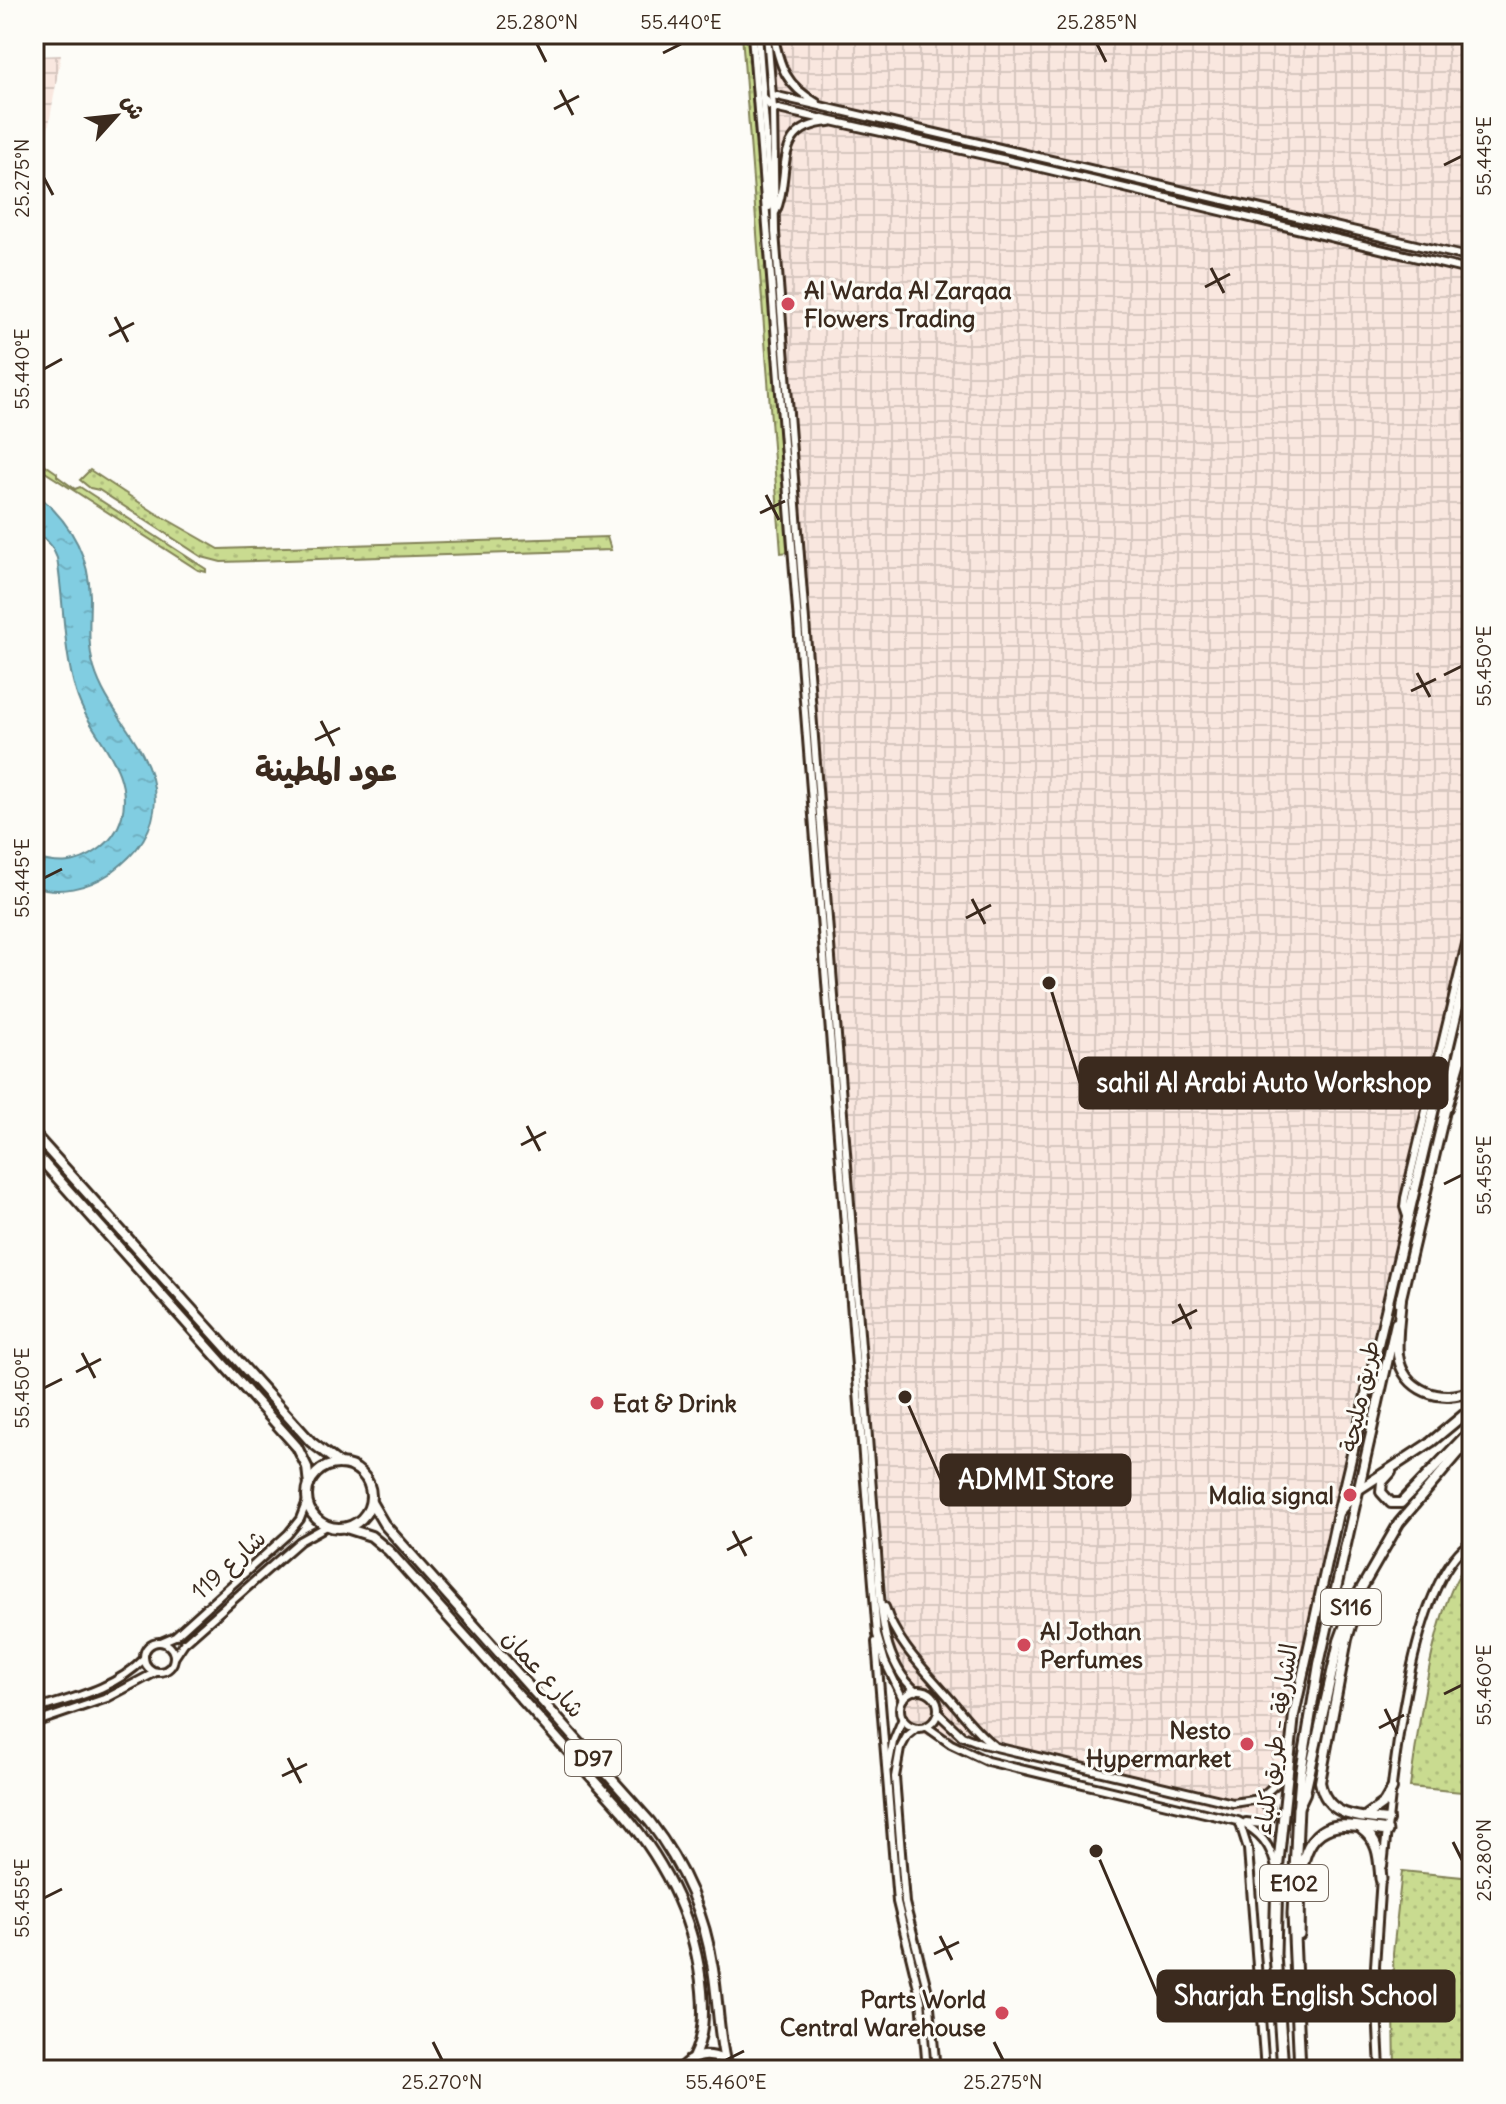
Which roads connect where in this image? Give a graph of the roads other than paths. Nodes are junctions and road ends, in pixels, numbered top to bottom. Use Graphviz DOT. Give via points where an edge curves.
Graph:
graph roads {
  1 [pos="755,34"];
  2 [pos="770,34"];
  3 [pos="773,95"];
  4 [pos="764,100"];
  5 [pos="773,108"];
  6 [pos="831,109"];
  7 [pos="838,122"];
  8 [pos="775,214"];
  9 [pos="769,238"];
  10 [pos="1472,258"];
  11 [pos="1472,271"];
  12 [pos="1472,919"];
  13 [pos="1472,948"];
  14 [pos="1472,996"];
  15 [pos="1472,1026"];
  16 [pos="1444,1114"];
  17 [pos="34,1134"];
  18 [pos="34,1152"];
  19 [pos="1409,1221"];
  20 [pos="1401,1297"];
  21 [pos="1472,1390"];
  22 [pos="1472,1408"];
  23 [pos="1472,1429"];
  24 [pos="1472,1437"];
  25 [pos="1417,1452"];
  26 [pos="340,1464"];
  27 [pos="309,1485"];
  28 [pos="1358,1490"];
  29 [pos="307,1501"];
  30 [pos="371,1502"];
  31 [pos="1338,1513"];
  32 [pos="327,1526"];
  33 [pos="346,1528"];
  34 [pos="1472,1541"];
  35 [pos="1363,1585"];
  36 [pos="882,1600"];
  37 [pos="877,1635"];
  38 [pos="161,1642"];
  39 [pos="174,1658"];
  40 [pos="144,1659"];
  41 [pos="156,1672"];
  42 [pos="916,1691"];
  43 [pos="903,1699"];
  44 [pos="34,1710"];
  45 [pos="938,1713"];
  46 [pos="903,1718"];
  47 [pos="34,1723"];
  48 [pos="927,1727"];
  49 [pos="917,1728"];
  50 [pos="996,1746"];
  51 [pos="1286,1775"];
  52 [pos="887,1781"];
  53 [pos="1392,1789"];
  54 [pos="1259,1799"];
  55 [pos="1298,1808"];
  56 [pos="1364,1817"];
  57 [pos="1238,1821"];
  58 [pos="1383,1825"];
  59 [pos="1359,1828"];
  60 [pos="1263,1838"];
  61 [pos="1248,1849"];
  62 [pos="1277,1876"];
  63 [pos="1381,1879"];
  64 [pos="1294,1958"];
  65 [pos="693,2058"];
  66 [pos="725,2061"];
  67 [pos="679,2070"];
  68 [pos="734,2070"];
  69 [pos="927,2070"];
  70 [pos="936,2070"];
  71 [pos="1265,2070"];
  72 [pos="1283,2070"];
  73 [pos="1300,2070"];
  74 [pos="1380,2070"];
  1 -- 4 [label="street"];
  1 -- 9 [label="street"];
  2 -- 3 [label="street"];
  2 -- 6 [label="street" via="788,80"];
  3 -- 4 [label="street"];
  3 -- 5 [label="street"];
  3 -- 6 [label="street"];
  4 -- 5 [label="street"];
  4 -- 9 [label="street"];
  5 -- 7 [label="street"];
  5 -- 8 [label="street"];
  6 -- 10 [label="street"];
  7 -- 8 [label="street" via="813,125 791,142"];
  7 -- 11 [label="street"];
  8 -- 36 [label="street"];
  9 -- 37 [label="street"];
  12 -- 19 [label="street" via="1405,1198"];
  13 -- 19 [label="main road, طريق مليحة"];
  14 -- 16 [label="main road, طريق مليحة"];
  15 -- 16 [label="street"];
  16 -- 20 [label="main road, طريق مليحة"];
  17 -- 26 [label="main road" via="311,1442"];
  18 -- 27 [label="main road" via="297,1447"];
  19 -- 31 [label="main road, طريق مليحة"];
  20 -- 21 [label="main road" via="1398,1352 1407,1377 1437,1396"];
  20 -- 28 [label="main road, طريق مليحة"];
  22 -- 25 [label="main road"];
  23 -- 25 [label="main road" via="1405,1500 1391,1503 1383,1496 1382,1482"];
  24 -- 35 [label="main road, S116" via="1399,1523"];
  25 -- 28 [label="main road"];
  26 -- 27 [label="main road" via="318,1472"];
  26 -- 30 [label="main road" via="362,1473"];
  27 -- 29 [label="main road"];
  28 -- 31 [label="main road"];
  28 -- 55 [label="main road, طريق مليحة" via="1319,1664"];
  29 -- 32 [label="main road"];
  29 -- 38 [label="street, شارع 119" via="288,1534 175,1636"];
  30 -- 33 [label="main road" via="365,1516"];
  30 -- 66 [label="main road, شارع عمان / D97" via="384,1524 667,1845 688,1884 707,1941"];
  31 -- 51 [label="main road, الشارقة - طريق كلباء" via="1303,1665"];
  32 -- 33 [label="main road"];
  32 -- 39 [label="street, شارع 119" via="300,1541 184,1643"];
  33 -- 65 [label="main road, شارع عمان / D97" via="371,1536 389,1551 653,1852 682,1906 699,1964 703,2025"];
  34 -- 53 [label="street" via="1449,1562 1429,1610 1405,1697"];
  35 -- 55 [label="main road, S116" via="1341,1632"];
  35 -- 56 [label="main road" via="1347,1639 1320,1782 1333,1808"];
  36 -- 42 [label="street" via="891,1656"];
  36 -- 50 [label="street" via="903,1644"];
  37 -- 43 [label="street"];
  37 -- 52 [label="street"];
  38 -- 39 [label="street" via="172,1649"];
  38 -- 40 [label="street" via="148,1647"];
  39 -- 41 [label="street" via="169,1669"];
  40 -- 41 [label="street"];
  40 -- 44 [label="street" via="90,1693"];
  41 -- 47 [label="street" via="107,1698"];
  42 -- 43 [label="street"];
  42 -- 45 [label="street" via="933,1697"];
  43 -- 46 [label="street"];
  45 -- 48 [label="street"];
  45 -- 50 [label="street" via="962,1736"];
  46 -- 49 [label="street"];
  46 -- 52 [label="street"];
  48 -- 49 [label="street"];
  48 -- 57 [label="street" via="987,1761"];
  49 -- 70 [label="street" via="902,1743 895,1777 905,1903 929,1996"];
  50 -- 54 [label="street" via="1233,1803"];
  51 -- 54 [label="street"];
  51 -- 62 [label="main road, الشارقة - طريق كلباء"];
  52 -- 69 [label="street" via="897,1902 921,2000"];
  53 -- 56 [label="main road" via="1378,1809"];
  53 -- 58 [label="street"];
  54 -- 57 [label="street" via="1271,1812 1268,1822"];
  55 -- 64 [label="highway, E102"];
  56 -- 58 [label="main road"];
  57 -- 60 [label="street"];
  57 -- 61 [label="street"];
  58 -- 59 [label="highway"];
  58 -- 63 [label="street"];
  59 -- 63 [label="highway" via="1375,1842"];
  59 -- 64 [label="highway" via="1329,1828 1306,1847"];
  60 -- 61 [label="street"];
  60 -- 62 [label="street"];
  61 -- 71 [label="street"];
  62 -- 72 [label="highway, الشارقة - طريق كلباء / E102" via="1275,1954"];
  63 -- 74 [label="street" via="1375,1966"];
  64 -- 73 [label="highway, E102"];
  65 -- 66 [label="main road" via="710,2055"];
  65 -- 67 [label="main road"];
  66 -- 68 [label="main road"];
}
